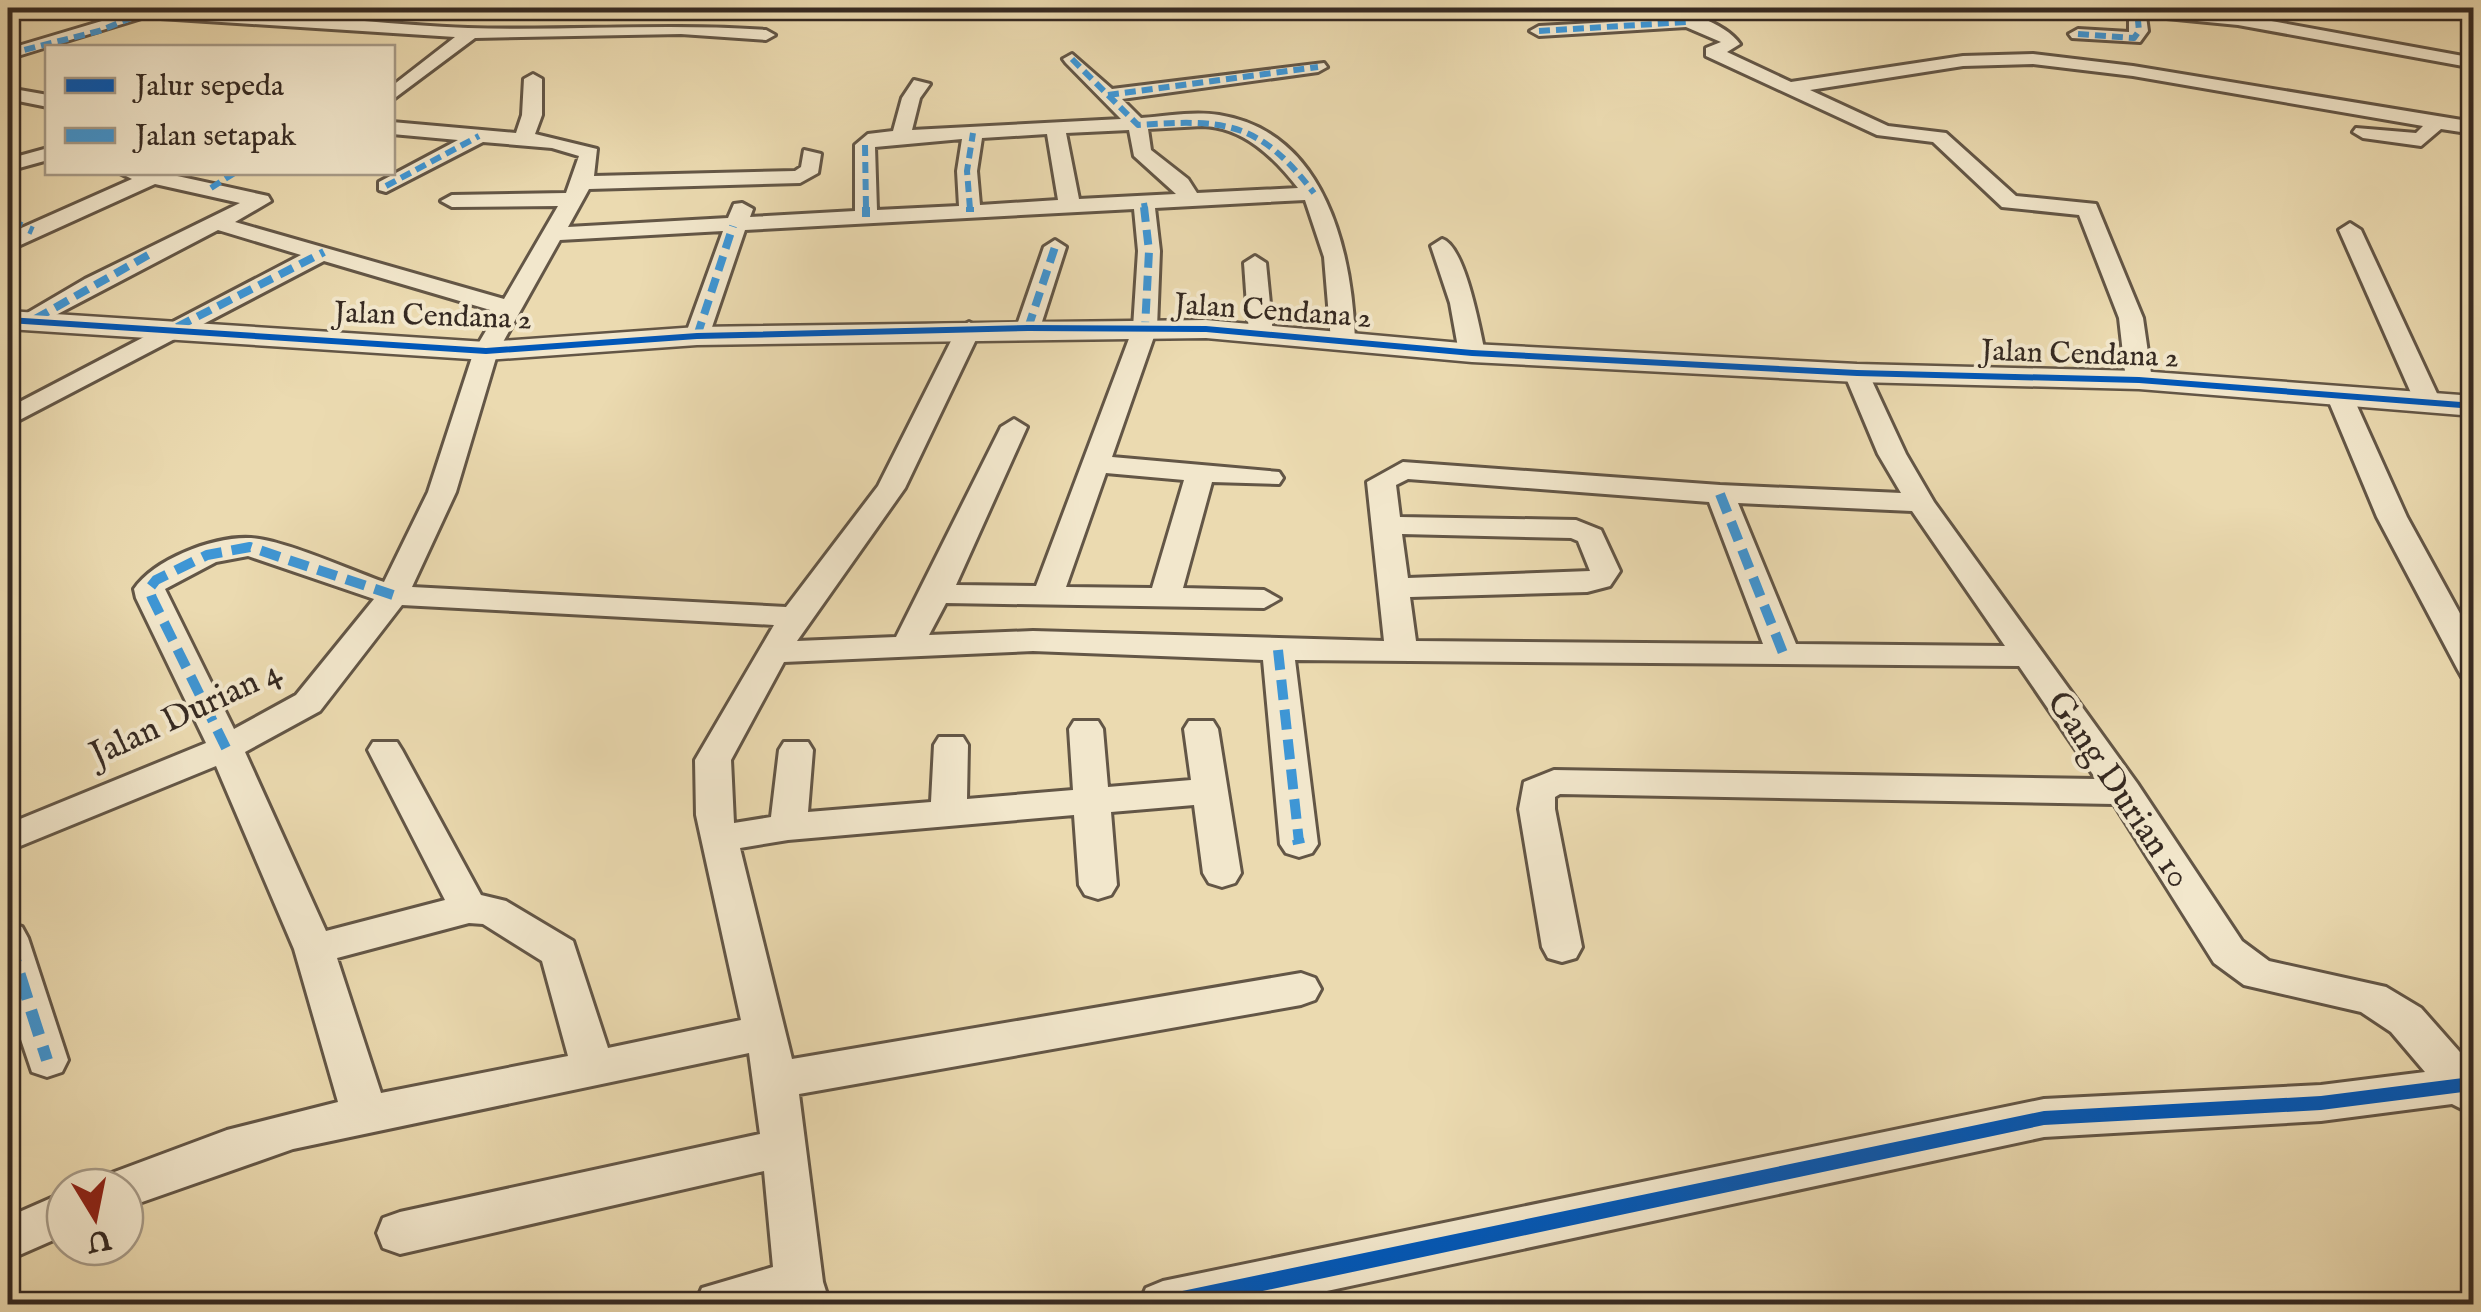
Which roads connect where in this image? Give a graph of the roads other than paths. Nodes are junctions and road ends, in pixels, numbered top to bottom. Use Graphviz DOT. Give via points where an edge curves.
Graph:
graph roads {
  1 [pos="32,8"];
  2 [pos="88,8"];
  3 [pos="310,8"];
  4 [pos="1656,8"];
  5 [pos="2118,8"];
  6 [pos="2146,9"];
  7 [pos="8,12"];
  8 [pos="141,14"];
  9 [pos="444,14"];
  10 [pos="2245,14"];
  11 [pos="287,22"];
  12 [pos="1687,22"];
  13 [pos="355,26"];
  14 [pos="428,30"];
  15 [pos="1539,31"];
  16 [pos="470,33"];
  17 [pos="766,34"];
  18 [pos="2078,34"];
  19 [pos="331,40"];
  20 [pos="8,54"];
  21 [pos="1072,59"];
  22 [pos="2474,62"];
  23 [pos="1318,67"];
  24 [pos="532,79"];
  25 [pos="922,84"];
  26 [pos="1785,88"];
  27 [pos="395,93"];
  28 [pos="9,95"];
  29 [pos="1108,95"];
  30 [pos="45,101"];
  31 [pos="2436,122"];
  32 [pos="1138,125"];
  33 [pos="395,128"];
  34 [pos="2474,128"];
  35 [pos="1056,131"];
  36 [pos="2362,132"];
  37 [pos="973,133"];
  38 [pos="478,136"];
  39 [pos="901,136"];
  40 [pos="524,140"];
  41 [pos="44,151"];
  42 [pos="811,154"];
  43 [pos="8,165"];
  44 [pos="140,175"];
  45 [pos="231,175"];
  46 [pos="152,178"];
  47 [pos="759,178"];
  48 [pos="386,186"];
  49 [pos="211,188"];
  50 [pos="577,192"];
  51 [pos="1314,193"];
  52 [pos="452,201"];
  53 [pos="1192,202"];
  54 [pos="1144,203"];
  55 [pos="1070,207"];
  56 [pos="970,212"];
  57 [pos="866,217"];
  58 [pos="8,220"];
  59 [pos="216,223"];
  60 [pos="733,226"];
  61 [pos="2350,230"];
  62 [pos="32,231"];
  63 [pos="553,234"];
  64 [pos="8,242"];
  65 [pos="1442,246"];
  66 [pos="1055,247"];
  67 [pos="324,252"];
  68 [pos="1255,263"];
  69 [pos="510,308"];
  70 [pos="19,321"];
  71 [pos="1028,328"];
  72 [pos="1145,328"];
  73 [pos="174,329"];
  74 [pos="969,329"];
  75 [pos="1261,334"];
  76 [pos="697,336"];
  77 [pos="1343,341"];
  78 [pos="486,350"];
  79 [pos="1472,354"];
  80 [pos="1857,373"];
  81 [pos="2139,380"];
  82 [pos="2340,397"];
  83 [pos="2428,402"];
  84 [pos="2474,406"];
  85 [pos="8,418"];
  86 [pos="1014,427"];
  87 [pos="1095,464"];
  88 [pos="1200,473"];
  89 [pos="1269,478"];
  90 [pos="1720,494"];
  91 [pos="1922,503"];
  92 [pos="1383,524"];
  93 [pos="1394,588"];
  94 [pos="936,594"];
  95 [pos="394,595"];
  96 [pos="1047,596"];
  97 [pos="1165,598"];
  98 [pos="1264,599"];
  99 [pos="795,617"];
  100 [pos="906,647"];
  101 [pos="1401,648"];
  102 [pos="1278,650"];
  103 [pos="776,652"];
  104 [pos="1783,653"];
  105 [pos="2025,656"];
  106 [pos="2474,670"];
  107 [pos="1086,729"];
  108 [pos="1202,729"];
  109 [pos="950,745"];
  110 [pos="226,748"];
  111 [pos="385,750"];
  112 [pos="796,750"];
  113 [pos="1208,791"];
  114 [pos="2124,792"];
  115 [pos="1095,803"];
  116 [pos="949,813"];
  117 [pos="788,827"];
  118 [pos="8,838"];
  119 [pos="719,839"];
  120 [pos="1298,844"];
  121 [pos="1222,873"];
  122 [pos="1098,885"];
  123 [pos="469,908"];
  124 [pos="8,938"];
  125 [pos="1562,947"];
  126 [pos="314,950"];
  127 [pos="1301,989"];
  128 [pos="768,1032"];
  129 [pos="47,1060"];
  130 [pos="593,1070"];
  131 [pos="776,1080"];
  132 [pos="2468,1092"];
  133 [pos="361,1116"];
  134 [pos="782,1148"];
  135 [pos="145,1180"];
  136 [pos="45,1222"];
  137 [pos="400,1233"];
  138 [pos="8,1239"];
  139 [pos="803,1293"];
  140 [pos="719,1304"];
  141 [pos="1163,1304"];
  1 -- 7 [label="street"];
  2 -- 8 [label="street"];
  3 -- 11 [label="street"];
  4 -- 12 [label="street"];
  5 -- 6 [label="street"];
  6 -- 10 [label="street"];
  6 -- 18 [label="street" via="2134,38"];
  8 -- 11 [label="street"];
  8 -- 20 [label="street"];
  9 -- 14 [label="street"];
  10 -- 22 [label="street"];
  11 -- 13 [label="street"];
  12 -- 15 [label="street"];
  12 -- 26 [label="street" via="1731,42 1712,50 1716,54"];
  13 -- 14 [label="street"];
  13 -- 19 [label="street"];
  14 -- 16 [label="street"];
  16 -- 17 [label="street"];
  16 -- 27 [label="street"];
  21 -- 29 [label="street"];
  23 -- 29 [label="street"];
  24 -- 40 [label="street"];
  25 -- 39 [label="street"];
  26 -- 31 [label="street" via="1963,61 2033,59"];
  26 -- 81 [label="street" via="1884,131 1939,137 2010,202 2088,209 2130,318"];
  28 -- 30 [label="street"];
  29 -- 32 [label="street"];
  31 -- 34 [label="street"];
  31 -- 36 [label="street" via="2421,140"];
  32 -- 35 [label="street"];
  32 -- 51 [label="street" via="1237,122 1292,162"];
  32 -- 53 [label="street" via="1141,152 1181,183"];
  33 -- 38 [label="street"];
  35 -- 37 [label="street"];
  35 -- 55 [label="street"];
  37 -- 39 [label="street"];
  37 -- 56 [label="street"];
  38 -- 40 [label="street"];
  38 -- 48 [label="street"];
  39 -- 57 [label="street" via="864,145"];
  40 -- 50 [label="street" via="590,153"];
  41 -- 43 [label="street"];
  42 -- 47 [label="street" via="808,174"];
  44 -- 46 [label="street"];
  45 -- 49 [label="street"];
  46 -- 49 [label="street"];
  46 -- 62 [label="street"];
  47 -- 50 [label="street"];
  47 -- 60 [label="street"];
  49 -- 59 [label="street" via="260,201"];
  50 -- 52 [label="street"];
  50 -- 63 [label="street, Jalan Durian 4"];
  51 -- 53 [label="street"];
  51 -- 77 [label="street" via="1342,290"];
  53 -- 54 [label="street"];
  54 -- 55 [label="street"];
  54 -- 72 [label="street"];
  55 -- 56 [label="street"];
  56 -- 57 [label="street"];
  57 -- 60 [label="street"];
  58 -- 62 [label="street"];
  59 -- 67 [label="street"];
  59 -- 70 [label="street"];
  60 -- 63 [label="street"];
  60 -- 76 [label="street"];
  61 -- 83 [label="street"];
  62 -- 64 [label="street"];
  63 -- 69 [label="street, Jalan Durian 4"];
  65 -- 79 [label="street"];
  66 -- 71 [label="street"];
  67 -- 69 [label="street"];
  67 -- 73 [label="street"];
  68 -- 75 [label="street"];
  69 -- 78 [label="street, Jalan Durian 4"];
  70 -- 73 [label="street, Jalan Cendana 2"];
  71 -- 72 [label="street, Jalan Cendana 2"];
  71 -- 74 [label="street, Jalan Cendana 2"];
  72 -- 75 [label="street, Jalan Cendana 2"];
  72 -- 87 [label="street"];
  73 -- 78 [label="street, Jalan Cendana 2"];
  73 -- 85 [label="street"];
  74 -- 76 [label="street, Jalan Cendana 2"];
  74 -- 99 [label="street" via="890,488"];
  75 -- 77 [label="street, Jalan Cendana 2"];
  76 -- 78 [label="street, Jalan Cendana 2"];
  77 -- 79 [label="street, Jalan Cendana 2"];
  78 -- 95 [label="street, Jalan Durian 4" via="442,492"];
  79 -- 80 [label="street, Jalan Cendana 2"];
  80 -- 81 [label="street, Jalan Cendana 2"];
  80 -- 91 [label="street, Gang Durian 10"];
  81 -- 82 [label="street, Jalan Cendana 2"];
  82 -- 83 [label="street, Jalan Cendana 2"];
  82 -- 106 [label="street" via="2392,518"];
  83 -- 84 [label="street, Jalan Cendana 2"];
  86 -- 94 [label="street"];
  87 -- 88 [label="street"];
  87 -- 96 [label="street"];
  88 -- 89 [label="street"];
  88 -- 97 [label="street"];
  90 -- 91 [label="street"];
  90 -- 92 [label="street" via="1403,470 1380,482"];
  90 -- 104 [label="street"];
  91 -- 105 [label="street, Gang Durian 10"];
  92 -- 93 [label="street"];
  92 -- 93 [label="street" via="1576,528 1592,536 1605,571 1587,584"];
  93 -- 101 [label="street"];
  94 -- 96 [label="street"];
  94 -- 100 [label="street"];
  95 -- 99 [label="street"];
  95 -- 110 [label="street, Jalan Durian 4" via="308,702"];
  95 -- 110 [label="street" via="250,547 206,554 156,580 152,598"];
  96 -- 97 [label="street"];
  97 -- 98 [label="street"];
  99 -- 103 [label="street"];
  100 -- 102 [label="street" via="1033,641"];
  100 -- 103 [label="street"];
  101 -- 102 [label="street"];
  101 -- 104 [label="street"];
  102 -- 120 [label="street"];
  103 -- 119 [label="street" via="714,760"];
  104 -- 105 [label="street"];
  105 -- 114 [label="street, Gang Durian 10"];
  107 -- 115 [label="street"];
  108 -- 113 [label="street"];
  109 -- 116 [label="street"];
  110 -- 118 [label="street, Jalan Durian 4"];
  110 -- 126 [label="street"];
  111 -- 123 [label="street"];
  112 -- 117 [label="street"];
  113 -- 115 [label="street"];
  113 -- 121 [label="street"];
  114 -- 125 [label="street" via="1554,782 1537,791 1537,808"];
  114 -- 132 [label="street, Gang Durian 10" via="2228,952 2258,974 2372,998 2406,1020"];
  115 -- 116 [label="street"];
  115 -- 122 [label="street"];
  116 -- 117 [label="street"];
  117 -- 119 [label="street"];
  119 -- 128 [label="street"];
  123 -- 126 [label="street"];
  123 -- 130 [label="street" via="492,911 560,952"];
  124 -- 129 [label="street"];
  126 -- 133 [label="street"];
  127 -- 131 [label="street"];
  128 -- 130 [label="street"];
  128 -- 131 [label="street"];
  130 -- 133 [label="street"];
  131 -- 134 [label="street"];
  132 -- 141 [label="street" via="2044,1118"];
  133 -- 135 [label="street" via="227,1149"];
  134 -- 137 [label="street"];
  134 -- 139 [label="street"];
  136 -- 138 [label="street"];
  139 -- 140 [label="street"];
}
